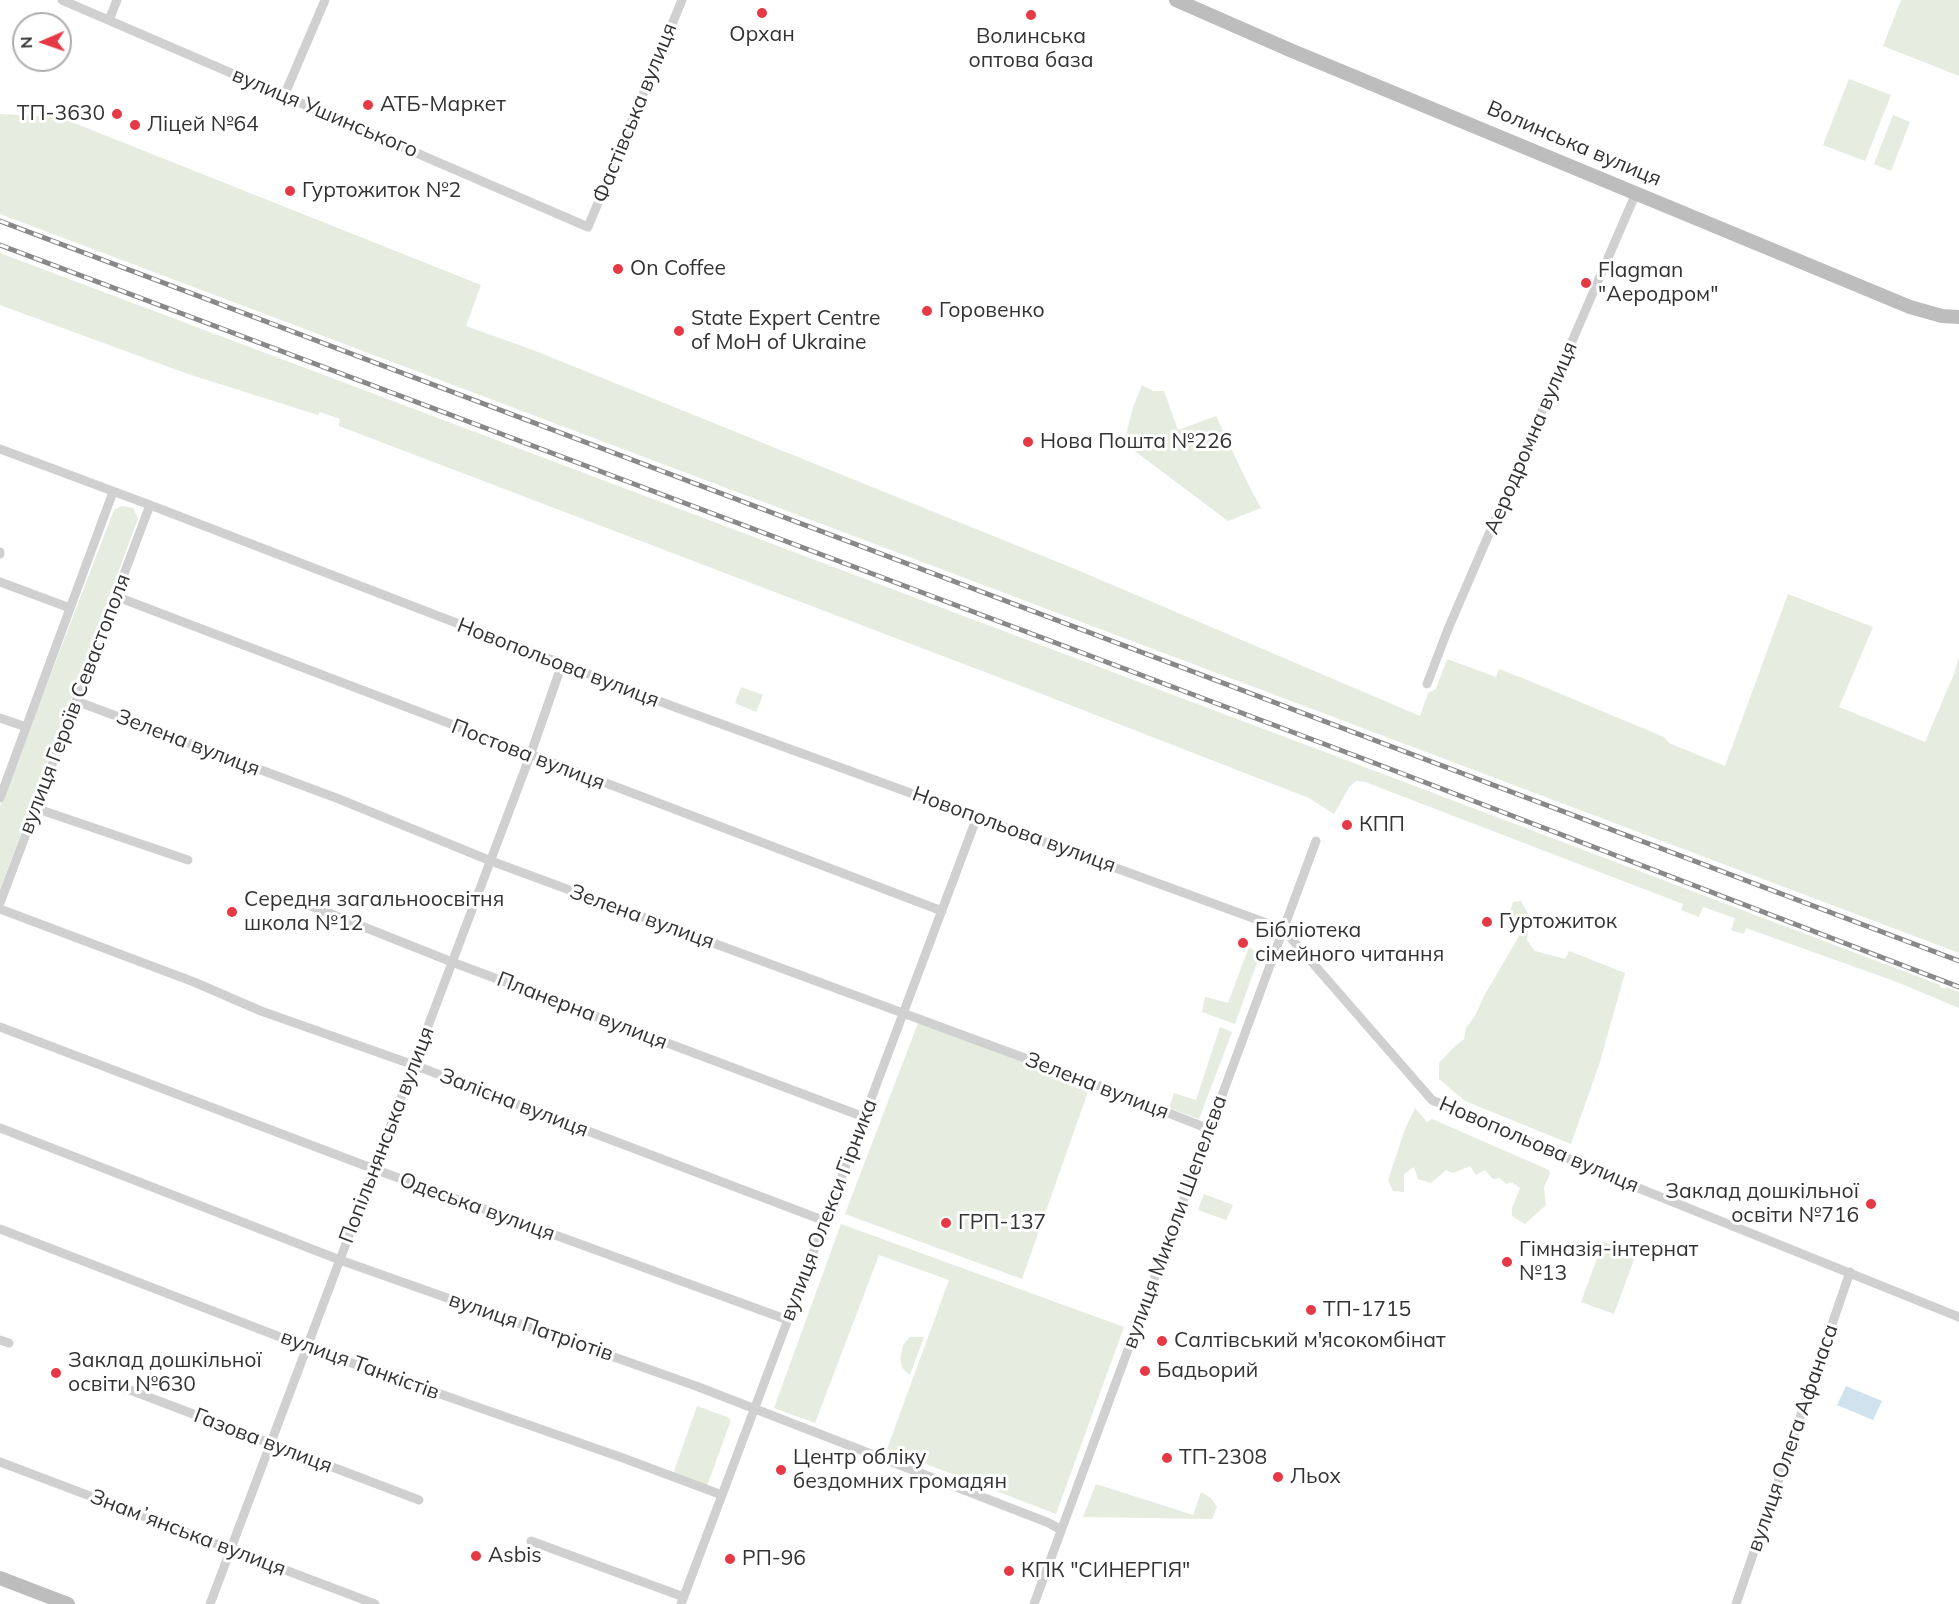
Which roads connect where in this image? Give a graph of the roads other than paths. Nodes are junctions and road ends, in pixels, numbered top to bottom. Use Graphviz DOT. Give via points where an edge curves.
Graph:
graph roads {
  1 [pos="62,0"];
  2 [pos="117,0"];
  3 [pos="325,0"];
  4 [pos="682,0"];
  5 [pos="1176,0"];
  6 [pos="109,20"];
  7 [pos="284,96"];
  8 [pos="1636,193"];
  9 [pos="588,227"];
  10 [pos="1959,316"];
  11 [pos="0,449"];
  12 [pos="113,492"];
  13 [pos="150,505"];
  14 [pos="0,582"];
  15 [pos="115,596"];
  16 [pos="70,608"];
  17 [pos="562,664"];
  18 [pos="1427,684"];
  19 [pos="76,700"];
  20 [pos="0,718"];
  21 [pos="26,728"];
  22 [pos="530,756"];
  23 [pos="0,798"];
  24 [pos="36,808"];
  25 [pos="977,817"];
  26 [pos="1316,841"];
  27 [pos="188,860"];
  28 [pos="491,861"];
  29 [pos="300,902"];
  30 [pos="0,903"];
  31 [pos="0,909"];
  32 [pos="942,911"];
  33 [pos="1283,929"];
  34 [pos="452,962"];
  35 [pos="903,1014"];
  36 [pos="0,1027"];
  37 [pos="414,1065"];
  38 [pos="864,1117"];
  39 [pos="0,1128"];
  40 [pos="1209,1129"];
  41 [pos="374,1169"];
  42 [pos="825,1221"];
  43 [pos="0,1229"];
  44 [pos="340,1260"];
  45 [pos="1850,1272"];
  46 [pos="1959,1317"];
  47 [pos="788,1320"];
  48 [pos="306,1347"];
  49 [pos="109,1382"];
  50 [pos="755,1409"];
  51 [pos="270,1445"];
  52 [pos="0,1462"];
  53 [pos="722,1495"];
  54 [pos="419,1500"];
  55 [pos="1061,1530"];
  56 [pos="531,1541"];
  57 [pos="231,1549"];
  58 [pos="0,1578"];
  59 [pos="683,1601"];
  60 [pos="69,1604"];
  61 [pos="210,1604"];
  62 [pos="375,1604"];
  63 [pos="1034,1604"];
  64 [pos="1736,1604"];
  1 -- 6 [label="street, вулиця Ушинського"];
  2 -- 6 [label="street"];
  3 -- 7 [label="street"];
  4 -- 9 [label="street, Фастівська вулиця"];
  5 -- 8 [label="street, Волинська вулиця"];
  6 -- 7 [label="street, вулиця Ушинського"];
  7 -- 9 [label="street, вулиця Ушинського"];
  8 -- 10 [label="street, Волинська вулиця" via="1910,307 1942,316"];
  8 -- 18 [label="street, Аеродромна вулиця"];
  11 -- 12 [label="street, Новопольова вулиця"];
  12 -- 13 [label="street, Новопольова вулиця"];
  12 -- 16 [label="street, вулиця Героїв Севастополя"];
  13 -- 15 [label="street, вулиця Героїв Севастополя"];
  13 -- 17 [label="street, Новопольова вулиця"];
  14 -- 16 [label="street"];
  15 -- 19 [label="street, вулиця Героїв Севастополя"];
  15 -- 22 [label="street, Постова вулиця"];
  16 -- 21 [label="street, вулиця Героїв Севастополя"];
  17 -- 22 [label="street, Попільнянська вулиця"];
  17 -- 25 [label="street, Новопольова вулиця"];
  19 -- 24 [label="street, вулиця Героїв Севастополя"];
  19 -- 28 [label="street, Зелена вулиця"];
  20 -- 21 [label="street"];
  21 -- 23 [label="street, вулиця Героїв Севастополя"];
  22 -- 28 [label="street, Попільнянська вулиця"];
  22 -- 32 [label="street, Постова вулиця"];
  24 -- 27 [label="street"];
  24 -- 30 [label="street, вулиця Героїв Севастополя"];
  25 -- 32 [label="street, вулиця Олекси Гірника"];
  25 -- 33 [label="street, Новопольова вулиця"];
  26 -- 33 [label="street, вулиця Миколи Шепелєва"];
  28 -- 34 [label="street, Попільнянська вулиця"];
  28 -- 35 [label="street, Зелена вулиця"];
  29 -- 34 [label="street, Планерна вулиця"];
  31 -- 37 [label="street, Залісна вулиця" via="261,1011"];
  32 -- 35 [label="street, вулиця Олекси Гірника"];
  33 -- 40 [label="street, вулиця Миколи Шепелєва"];
  33 -- 45 [label="street, Новопольова вулиця" via="1432,1100"];
  34 -- 37 [label="street, Попільнянська вулиця"];
  34 -- 38 [label="street, Планерна вулиця"];
  35 -- 38 [label="street, вулиця Олекси Гірника"];
  35 -- 40 [label="street, Зелена вулиця"];
  36 -- 41 [label="street, Одеська вулиця"];
  37 -- 41 [label="street, Попільнянська вулиця"];
  37 -- 42 [label="street, Залісна вулиця"];
  38 -- 42 [label="street, вулиця Олекси Гірника"];
  39 -- 44 [label="street, вулиця Патріотів"];
  40 -- 55 [label="street, вулиця Миколи Шепелєва"];
  41 -- 44 [label="street, Попільнянська вулиця"];
  41 -- 47 [label="street, Одеська вулиця"];
  42 -- 47 [label="street, вулиця Олекси Гірника"];
  43 -- 48 [label="street, вулиця Танкістів"];
  44 -- 48 [label="street, Попільнянська вулиця"];
  44 -- 50 [label="street, вулиця Патріотів"];
  45 -- 46 [label="street, Новопольова вулиця"];
  45 -- 64 [label="street, вулиця Олега Афанаса"];
  47 -- 50 [label="street, вулиця Олекси Гірника"];
  48 -- 51 [label="street, Попільнянська вулиця"];
  48 -- 53 [label="street, вулиця Танкістів"];
  49 -- 51 [label="street, Газова вулиця"];
  50 -- 53 [label="street, вулиця Олекси Гірника"];
  50 -- 55 [label="street, вулиця Патріотів"];
  51 -- 54 [label="street, Газова вулиця"];
  51 -- 57 [label="street, Попільнянська вулиця"];
  52 -- 57 [label="street, Знамʼянська вулиця"];
  53 -- 59 [label="street, вулиця Олекси Гірника"];
  55 -- 63 [label="street, вулиця Миколи Шепелєва"];
  56 -- 59 [label="street"];
  57 -- 61 [label="street, Попільнянська вулиця"];
  57 -- 62 [label="street, Знамʼянська вулиця"];
  58 -- 60 [label="street"];
}
